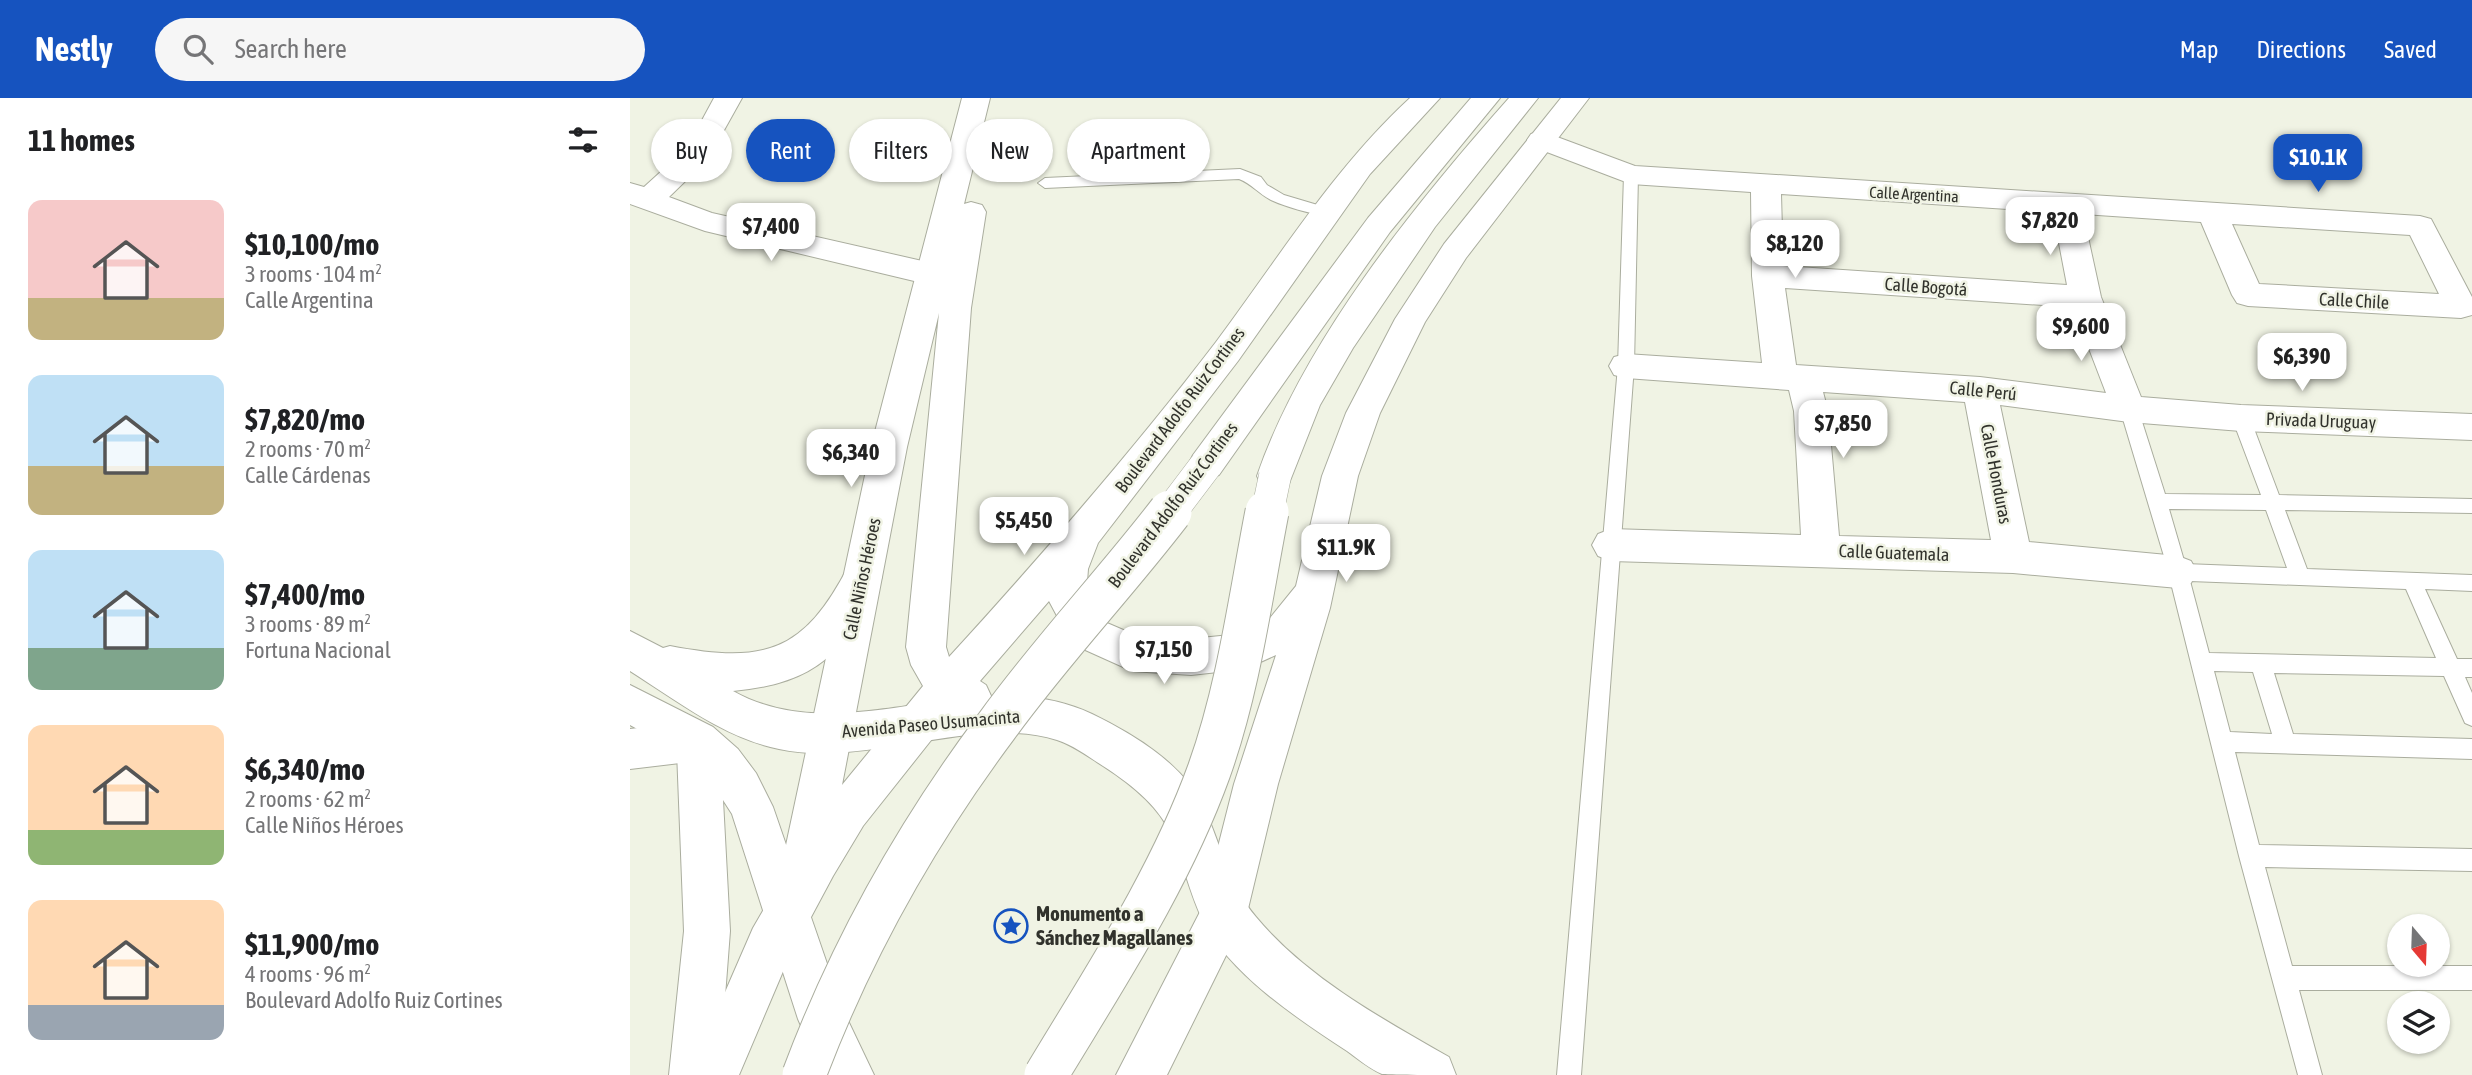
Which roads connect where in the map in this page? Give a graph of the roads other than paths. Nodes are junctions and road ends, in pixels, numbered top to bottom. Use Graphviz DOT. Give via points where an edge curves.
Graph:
graph roads {
  1 [pos="728,98"];
  2 [pos="975,98"];
  3 [pos="995,98"];
  4 [pos="1426,98"];
  5 [pos="1486,98"];
  6 [pos="1524,98"];
  7 [pos="1575,98"];
  8 [pos="1541,140"];
  9 [pos="1631,175"];
  10 [pos="1045,183"];
  11 [pos="1766,186"];
  12 [pos="639,196"];
  13 [pos="2066,205"];
  14 [pos="1326,212"];
  15 [pos="2212,213"];
  16 [pos="946,274"];
  17 [pos="1768,276"];
  18 [pos="2085,297"];
  19 [pos="2461,307"];
  20 [pos="1626,366"];
  21 [pos="1792,378"];
  22 [pos="1980,390"];
  23 [pos="2129,409"];
  24 [pos="2241,418"];
  25 [pos="2472,427"];
  26 [pos="2160,501"];
  27 [pos="2272,503"];
  28 [pos="2472,506"];
  29 [pos="1090,527"];
  30 [pos="1324,543"];
  31 [pos="1611,545"];
  32 [pos="1821,550"];
  33 [pos="2013,557"];
  34 [pos="2178,572"];
  35 [pos="2300,576"];
  36 [pos="863,577"];
  37 [pos="2412,581"];
  38 [pos="2472,583"];
  39 [pos="634,652"];
  40 [pos="2200,662"];
  41 [pos="2261,664"];
  42 [pos="2450,667"];
  43 [pos="2472,668"];
  44 [pos="950,685"];
  45 [pos="630,704"];
  46 [pos="1012,715"];
  47 [pos="2472,716"];
  48 [pos="918,722"];
  49 [pos="830,733"];
  50 [pos="697,741"];
  51 [pos="2221,742"];
  52 [pos="2285,743"];
  53 [pos="630,749"];
  54 [pos="2472,749"];
  55 [pos="2250,856"];
  56 [pos="2472,860"];
  57 [pos="791,907"];
  58 [pos="1224,913"];
  59 [pos="2286,978"];
  60 [pos="2472,978"];
  61 [pos="695,1075"];
  62 [pos="714,1075"];
  63 [pos="804,1075"];
  64 [pos="849,1075"];
  65 [pos="1046,1075"];
  66 [pos="1141,1075"];
  67 [pos="1431,1075"];
  68 [pos="1569,1075"];
  69 [pos="2310,1075"];
  1 -- 12 [label="main road" via="698,153"];
  2 -- 16 [label="main road, Calle Niños Héroes"];
  3 -- 16 [label="main road, Calle Niños Héroes"];
  4 -- 14 [label="main road, Boulevard Adolfo Ruiz Cortines" via="1385,138"];
  5 -- 63 [label="main road, Boulevard Adolfo Ruíz Cortines, bridge" via="1379,225 1206,465 1009,710 940,806 834,999"];
  6 -- 65 [label="main road, bridge" via="1399,253 1322,368 1293,422 1275,476 1224,727 1208,772 1164,869"];
  7 -- 8 [label="main road"];
  8 -- 9 [label="main road, Calle Argentina"];
  8 -- 30 [label="main road" via="1455,251 1378,380 1340,476"];
  9 -- 11 [label="main road, Calle Argentina"];
  9 -- 20 [label="lane"];
  10 -- 14 [label="lane" via="1240,174 1279,198"];
  11 -- 13 [label="main road, Calle Argentina"];
  11 -- 17 [label="main road"];
  12 -- 16 [label="main road" via="705,221"];
  13 -- 15 [label="main road, Calle Argentina"];
  13 -- 18 [label="main road"];
  14 -- 29 [label="main road, Boulevard Adolfo Ruiz Cortines" via="1226,352"];
  15 -- 19 [label="main road, Calle Argentina" via="2420,226"];
  15 -- 19 [label="main road, Calle Chile" via="2248,295"];
  16 -- 36 [label="main road, Calle Niños Héroes" via="889,447"];
  16 -- 44 [label="main road, Calle Niños Héroes" via="926,647 932,668"];
  17 -- 18 [label="main road, Calle Bogotá"];
  17 -- 21 [label="main road"];
  18 -- 23 [label="main road"];
  20 -- 21 [label="main road, Calle Perú"];
  20 -- 31 [label="lane"];
  21 -- 22 [label="main road, Calle Perú"];
  21 -- 32 [label="main road" via="1811,411"];
  22 -- 23 [label="main road, Calle Perú"];
  22 -- 33 [label="main road, Calle Honduras"];
  23 -- 24 [label="main road, Privada Uruguay"];
  23 -- 26 [label="lane"];
  24 -- 25 [label="main road, Privada Uruguay"];
  24 -- 27 [label="lane"];
  26 -- 27 [label="lane"];
  26 -- 34 [label="lane"];
  27 -- 28 [label="lane"];
  27 -- 35 [label="lane"];
  29 -- 30 [label="main road" via="1069,569 1066,597 1086,632 1132,653 1179,657 1245,651 1284,630 1304,605"];
  29 -- 44 [label="main road, Boulevard Adolfo Ruiz Cortines"];
  30 -- 58 [label="main road"];
  31 -- 32 [label="main road, Calle Guatemala"];
  31 -- 68 [label="lane"];
  32 -- 33 [label="main road, Calle Guatemala"];
  33 -- 34 [label="main road, Calle Guatemala"];
  34 -- 35 [label="lane"];
  34 -- 40 [label="lane"];
  35 -- 37 [label="lane"];
  36 -- 39 [label="main road" via="831,632 810,651 774,666 712,673"];
  36 -- 49 [label="main road, Calle Niños Héroes"];
  37 -- 38 [label="lane"];
  37 -- 42 [label="lane"];
  39 -- 49 [label="main road, Avenida Paseo Usumacinta" via="765,727"];
  40 -- 41 [label="lane"];
  40 -- 51 [label="lane"];
  41 -- 42 [label="lane"];
  41 -- 52 [label="lane"];
  42 -- 43 [label="lane"];
  42 -- 47 [label="lane"];
  44 -- 46 [label="main road, Calle Niños Héroes" via="994,711"];
  44 -- 48 [label="main road, Boulevard Adolfo Ruiz Cortines"];
  45 -- 50 [label="main road"];
  46 -- 48 [label="main road, Avenida Paseo Usumacinta"];
  46 -- 58 [label="main road, Avenida Paseo Usumacinta" via="1060,721 1131,760 1152,778 1184,814"];
  48 -- 49 [label="main road, Avenida Paseo Usumacinta"];
  48 -- 57 [label="main road, Boulevard Adolfo Ruiz Cortines" via="848,811"];
  49 -- 57 [label="main road, Calle Niños Héroes"];
  50 -- 53 [label="main road"];
  50 -- 57 [label="main road" via="718,757 751,807"];
  50 -- 61 [label="main road" via="706,931"];
  51 -- 52 [label="lane"];
  51 -- 55 [label="lane"];
  52 -- 54 [label="lane"];
  55 -- 56 [label="lane"];
  55 -- 59 [label="lane"];
  57 -- 62 [label="main road, Boulevard Adolfo Ruiz Cortines"];
  57 -- 64 [label="main road" via="822,1019"];
  58 -- 66 [label="main road"];
  58 -- 67 [label="main road, Avenida Paseo Usumacinta" via="1298,986"];
  59 -- 60 [label="lane"];
  59 -- 69 [label="lane"];
}
